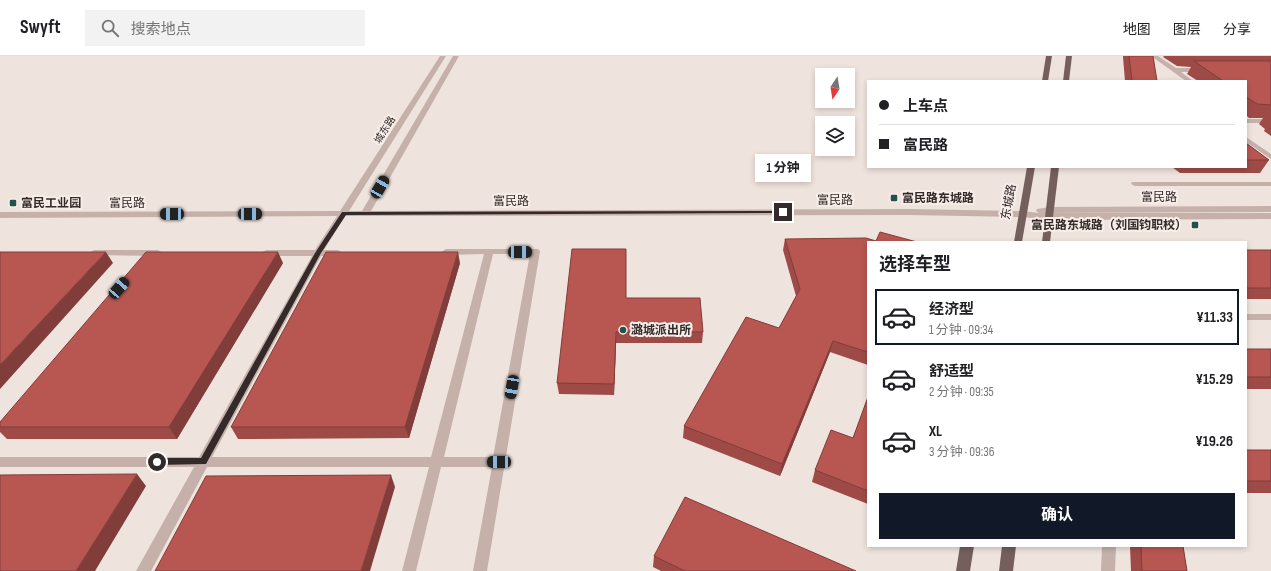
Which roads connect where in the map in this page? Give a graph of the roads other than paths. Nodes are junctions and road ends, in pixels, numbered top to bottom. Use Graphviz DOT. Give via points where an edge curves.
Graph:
graph roads {
  1 [pos="443,56"];
  2 [pos="456,56"];
  3 [pos="1050,56"];
  4 [pos="1069,56"];
  5 [pos="1154,56"];
  6 [pos="1174,70"];
  7 [pos="1212,70"];
  8 [pos="1045,80"];
  9 [pos="1066,80"];
  10 [pos="1189,80"];
  11 [pos="1247,121"];
  12 [pos="1271,121"];
  13 [pos="1247,140"];
  14 [pos="1247,150"];
  15 [pos="1262,150"];
  16 [pos="1271,150"];
  17 [pos="1271,157"];
  18 [pos="1030,168"];
  19 [pos="1056,168"];
  20 [pos="1135,184"];
  21 [pos="1271,184"];
  22 [pos="1271,209"];
  23 [pos="344,214"];
  24 [pos="365,214"];
  25 [pos="1022,214"];
  26 [pos="1050,214"];
  27 [pos="0,215"];
  28 [pos="1271,216"];
  29 [pos="1018,241"];
  30 [pos="1046,241"];
  31 [pos="435,252"];
  32 [pos="489,252"];
  33 [pos="86,253"];
  34 [pos="149,253"];
  35 [pos="165,253"];
  36 [pos="257,253"];
  37 [pos="318,253"];
  38 [pos="349,253"];
  39 [pos="139,265"];
  40 [pos="1247,317"];
  41 [pos="1271,317"];
  42 [pos="0,462"];
  43 [pos="204,462"];
  44 [pos="436,462"];
  45 [pos="499,462"];
  46 [pos="967,547"];
  47 [pos="1009,547"];
  48 [pos="1109,547"];
  49 [pos="143,571"];
  50 [pos="409,571"];
  51 [pos="480,571"];
  52 [pos="963,571"];
  53 [pos="1006,571"];
  54 [pos="1108,571"];
  1 -- 23 [label="street, 城东路"];
  2 -- 24 [label="street"];
  3 -- 8 [label="main road"];
  4 -- 9 [label="main road"];
  5 -- 6 [label="street"];
  6 -- 7 [label="street"];
  6 -- 10 [label="street"];
  11 -- 12 [label="street"];
  13 -- 15 [label="street"];
  14 -- 15 [label="street"];
  15 -- 16 [label="street"];
  15 -- 17 [label="street"];
  18 -- 25 [label="main road, 东城路"];
  19 -- 26 [label="main road"];
  20 -- 21 [label="street"];
  22 -- 26 [label="street, 富民路"];
  23 -- 24 [label="street, 富民路"];
  23 -- 27 [label="street, 富民路"];
  23 -- 37 [label="street, 城东路"];
  24 -- 25 [label="street, 富民路"];
  25 -- 26 [label="street, 富民路"];
  25 -- 29 [label="main road, 东城路"];
  26 -- 28 [label="street, 富民路"];
  26 -- 30 [label="main road"];
  31 -- 32 [label="street"];
  32 -- 44 [label="street"];
  32 -- 45 [label="street" via="535,251"];
  33 -- 34 [label="street"];
  34 -- 35 [label="street"];
  34 -- 39 [label="street"];
  36 -- 37 [label="street"];
  37 -- 38 [label="street"];
  37 -- 43 [label="street, 城东路"];
  40 -- 41 [label="street"];
  42 -- 43 [label="street"];
  43 -- 44 [label="street"];
  43 -- 49 [label="street, 城东路"];
  44 -- 45 [label="street"];
  44 -- 50 [label="street"];
  45 -- 51 [label="street"];
  46 -- 52 [label="main road"];
  47 -- 53 [label="main road"];
  48 -- 54 [label="street"];
}
